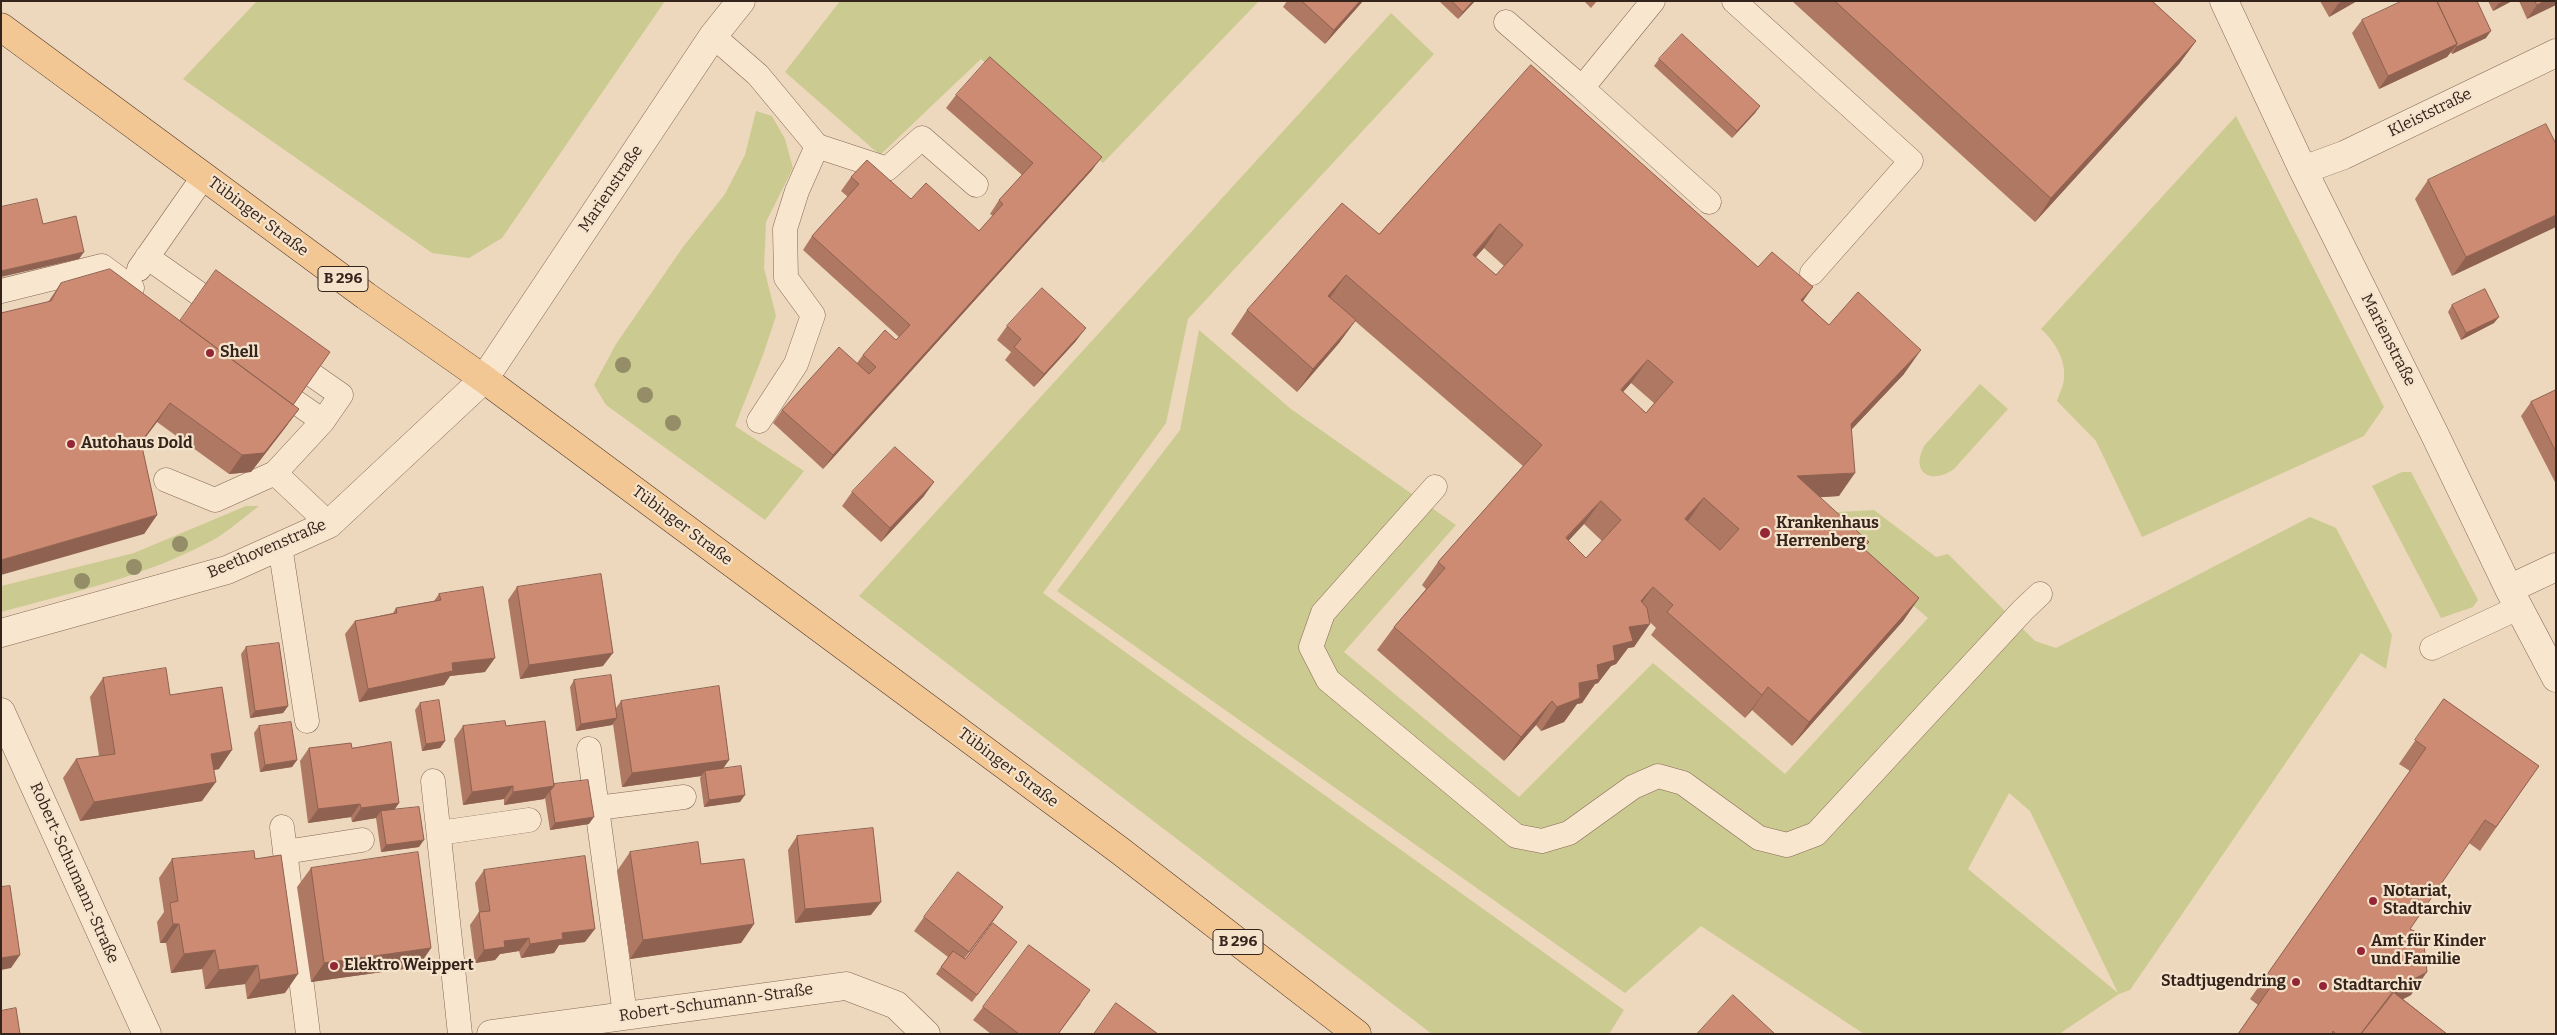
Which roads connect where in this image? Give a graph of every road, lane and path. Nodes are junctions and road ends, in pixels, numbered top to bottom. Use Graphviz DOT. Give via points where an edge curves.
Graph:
graph roads {
  1 [pos="740,1"];
  2 [pos="1653,1"];
  3 [pos="1734,1"];
  4 [pos="2224,1"];
  5 [pos="1506,22"];
  6 [pos="1,27"];
  7 [pos="712,36"];
  8 [pos="2556,53"];
  9 [pos="1582,88"];
  10 [pos="817,146"];
  11 [pos="2303,170"];
  12 [pos="204,176"];
  13 [pos="976,185"];
  14 [pos="1709,202"];
  15 [pos="147,256"];
  16 [pos="1812,273"];
  17 [pos="128,285"];
  18 [pos="1,290"];
  19 [pos="153,302"];
  20 [pos="244,326"];
  21 [pos="268,343"];
  22 [pos="250,370"];
  23 [pos="484,379"];
  24 [pos="322,421"];
  25 [pos="759,421"];
  26 [pos="275,473"];
  27 [pos="166,480"];
  28 [pos="1435,487"];
  29 [pos="329,524"];
  30 [pos="280,546"];
  31 [pos="2556,567"];
  32 [pos="2040,594"];
  33 [pos="2514,598"];
  34 [pos="1,633"];
  35 [pos="2432,648"];
  36 [pos="2556,678"];
  37 [pos="1,712"];
  38 [pos="308,721"];
  39 [pos="589,749"];
  40 [pos="433,781"];
  41 [pos="684,797"];
  42 [pos="597,808"];
  43 [pos="529,820"];
  44 [pos="282,827"];
  45 [pos="439,833"];
  46 [pos="362,840"];
  47 [pos="285,852"];
  48 [pos="625,1015"];
  49 [pos="147,1034"];
  50 [pos="308,1034"];
  51 [pos="460,1034"];
  52 [pos="491,1034"];
  53 [pos="926,1034"];
  54 [pos="1357,1034"];
  1 -- 7 [label="street, Marienstraße"];
  2 -- 9 [label="lane"];
  3 -- 16 [label="lane" via="1911,161"];
  4 -- 11 [label="street, Marienstraße"];
  5 -- 9 [label="lane"];
  6 -- 12 [label="main road, Tübinger Straße / B 296"];
  7 -- 10 [label="lane" via="758,75"];
  7 -- 23 [label="street, Marienstraße"];
  8 -- 11 [label="street, Kleiststraße" via="2344,155"];
  9 -- 14 [label="lane"];
  10 -- 13 [label="lane" via="887,169 922,138"];
  10 -- 25 [label="lane" via="785,229 786,278 813,315 796,364"];
  11 -- 33 [label="street, Marienstraße"];
  12 -- 15 [label="lane"];
  12 -- 23 [label="main road, Tübinger Straße / B 296"];
  15 -- 17 [label="lane"];
  15 -- 20 [label="lane"];
  17 -- 18 [label="lane" via="102,266"];
  17 -- 19 [label="lane"];
  21 -- 24 [label="lane" via="341,396"];
  22 -- 24 [label="lane"];
  23 -- 29 [label="street, Beethovenstraße"];
  23 -- 54 [label="main road, Tübinger Straße / B 296" via="1119,850"];
  24 -- 26 [label="lane"];
  26 -- 27 [label="lane" via="215,500"];
  26 -- 29 [label="lane"];
  28 -- 32 [label="lane" via="1323,613 1311,647 1328,680 1516,836 1542,841 1568,833 1633,787 1658,776 1684,783 1759,838 1787,845 1816,834"];
  29 -- 30 [label="street, Beethovenstraße"];
  30 -- 34 [label="street, Beethovenstraße" via="227,570"];
  30 -- 38 [label="lane"];
  31 -- 33 [label="street"];
  33 -- 35 [label="lane"];
  33 -- 36 [label="street, Marienstraße"];
  37 -- 49 [label="street, Robert-Schumann-Straße"];
  39 -- 42 [label="lane"];
  40 -- 45 [label="lane"];
  41 -- 42 [label="lane"];
  42 -- 48 [label="lane"];
  43 -- 45 [label="lane"];
  44 -- 47 [label="lane"];
  45 -- 51 [label="lane"];
  46 -- 47 [label="lane"];
  47 -- 50 [label="lane"];
  48 -- 52 [label="street, Robert-Schumann-Straße"];
  48 -- 53 [label="street, Robert-Schumann-Straße" via="846,986 896,1005"];
}
